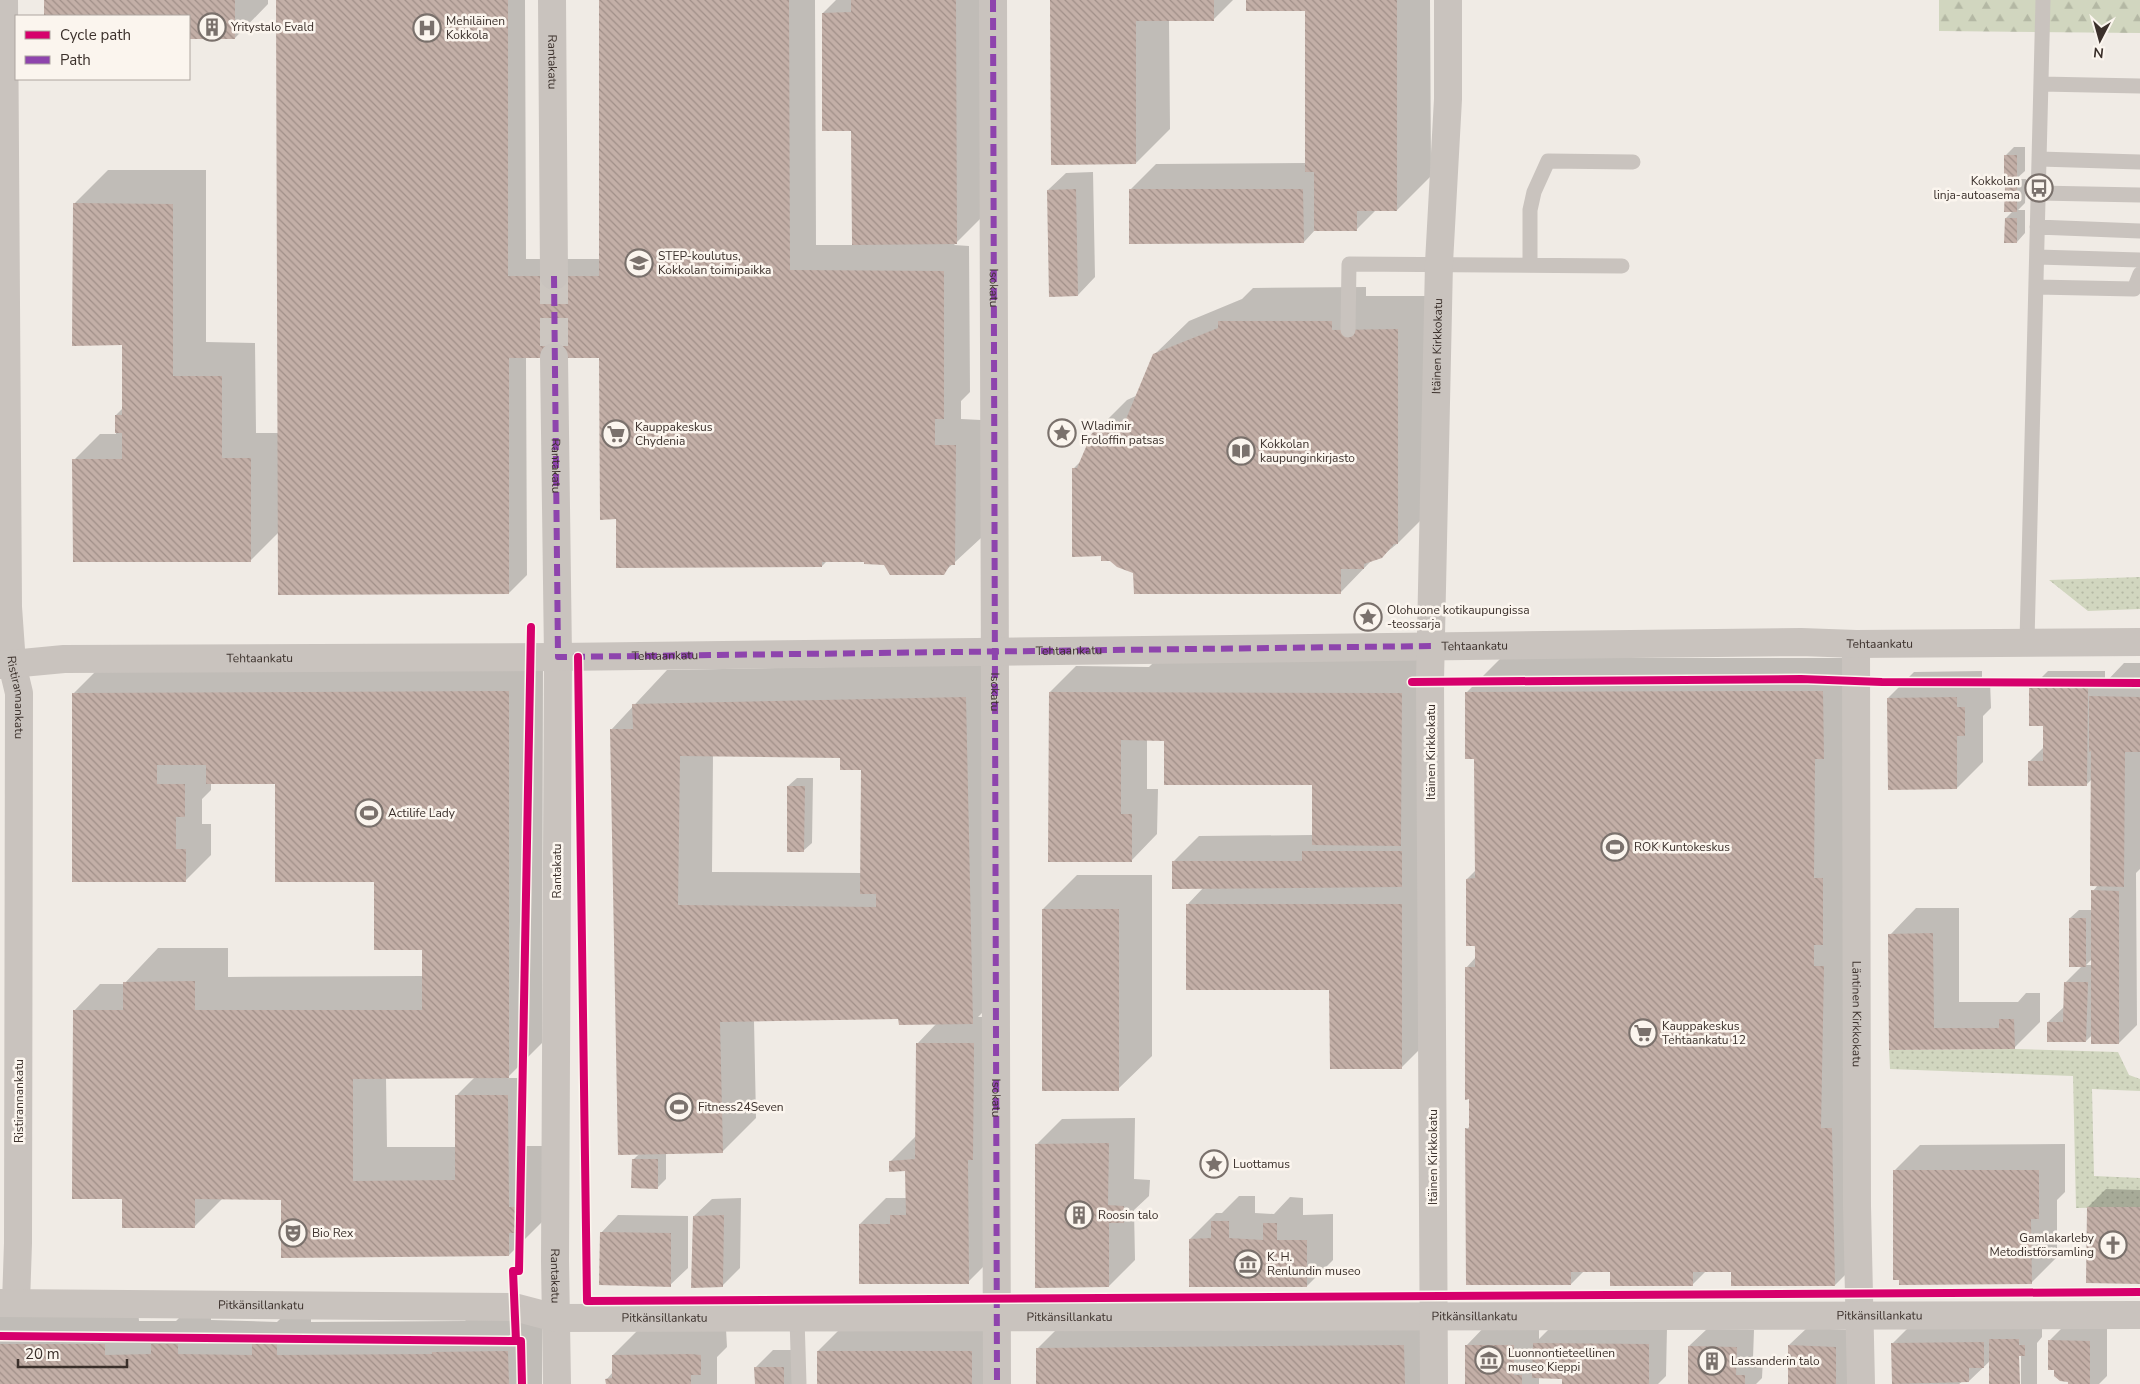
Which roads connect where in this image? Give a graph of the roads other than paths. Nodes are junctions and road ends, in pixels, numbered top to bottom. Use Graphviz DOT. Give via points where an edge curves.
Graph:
graph roads {
  1 [pos="4,0"];
  2 [pos="552,0"];
  3 [pos="993,0"];
  4 [pos="1448,0"];
  5 [pos="2043,0"];
  6 [pos="2041,84"];
  7 [pos="2140,86"];
  8 [pos="2039,159"];
  9 [pos="1633,162"];
  10 [pos="2140,162"];
  11 [pos="2038,193"];
  12 [pos="2140,196"];
  13 [pos="2037,227"];
  14 [pos="2140,231"];
  15 [pos="2037,257"];
  16 [pos="2140,260"];
  17 [pos="1438,263"];
  18 [pos="1530,265"];
  19 [pos="1622,266"];
  20 [pos="2140,274"];
  21 [pos="554,276"];
  22 [pos="2036,287"];
  23 [pos="1348,330"];
  24 [pos="554,357"];
  25 [pos="2027,642"];
  26 [pos="2140,642"];
  27 [pos="1856,644"];
  28 [pos="1431,646"];
  29 [pos="995,652"];
  30 [pos="558,658"];
  31 [pos="6,664"];
  32 [pos="8,1303"];
  33 [pos="1860,1315"];
  34 [pos="2140,1315"];
  35 [pos="997,1317"];
  36 [pos="1434,1317"];
  37 [pos="556,1318"];
  38 [pos="797,1318"];
  39 [pos="557,1384"];
  40 [pos="799,1384"];
  41 [pos="997,1384"];
  42 [pos="1434,1384"];
  43 [pos="1861,1384"];
  1 -- 31 [label="street, Ristirannankatu"];
  2 -- 21 [label="street, Rantakatu"];
  3 -- 29 [label="street, Isokatu"];
  4 -- 17 [label="street, Itäinen Kirkkokatu" via="1448,100"];
  5 -- 6 [label="lane"];
  6 -- 7 [label="lane"];
  6 -- 8 [label="lane"];
  8 -- 10 [label="lane"];
  8 -- 11 [label="lane"];
  9 -- 18 [label="lane" via="1548,161 1530,210"];
  11 -- 12 [label="lane"];
  11 -- 13 [label="lane"];
  13 -- 14 [label="lane"];
  13 -- 15 [label="lane"];
  15 -- 16 [label="lane"];
  15 -- 22 [label="lane"];
  17 -- 18 [label="lane"];
  17 -- 23 [label="lane" via="1350,264"];
  17 -- 28 [label="street, Itäinen Kirkkokatu"];
  18 -- 19 [label="lane"];
  20 -- 22 [label="lane" via="2134,289"];
  22 -- 25 [label="lane"];
  24 -- 30 [label="street, Rantakatu"];
  25 -- 26 [label="street, Tehtaankatu"];
  25 -- 27 [label="street, Tehtaankatu"];
  27 -- 28 [label="street, Tehtaankatu"];
  27 -- 33 [label="street, Läntinen Kirkkokatu" via="1856,1206"];
  28 -- 29 [label="street, Tehtaankatu"];
  28 -- 36 [label="street, Itäinen Kirkkokatu"];
  29 -- 30 [label="street, Tehtaankatu"];
  29 -- 35 [label="street, Isokatu"];
  30 -- 31 [label="street, Tehtaankatu" via="64,659"];
  30 -- 37 [label="street, Rantakatu"];
  31 -- 32 [label="street, Ristirannankatu" via="19,693 18,1243"];
  32 -- 37 [label="street, Pitkänsillankatu" via="514,1307"];
  33 -- 34 [label="street, Pitkänsillankatu"];
  33 -- 36 [label="street, Pitkänsillankatu"];
  33 -- 43 [label="street, Läntinen Kirkkokatu"];
  35 -- 36 [label="street, Pitkänsillankatu"];
  35 -- 38 [label="street, Pitkänsillankatu"];
  35 -- 41 [label="street, Isokatu"];
  36 -- 42 [label="street, Itäinen Kirkkokatu"];
  37 -- 38 [label="street, Pitkänsillankatu"];
  37 -- 39 [label="street, Rantakatu"];
  38 -- 40 [label="lane"];
}
